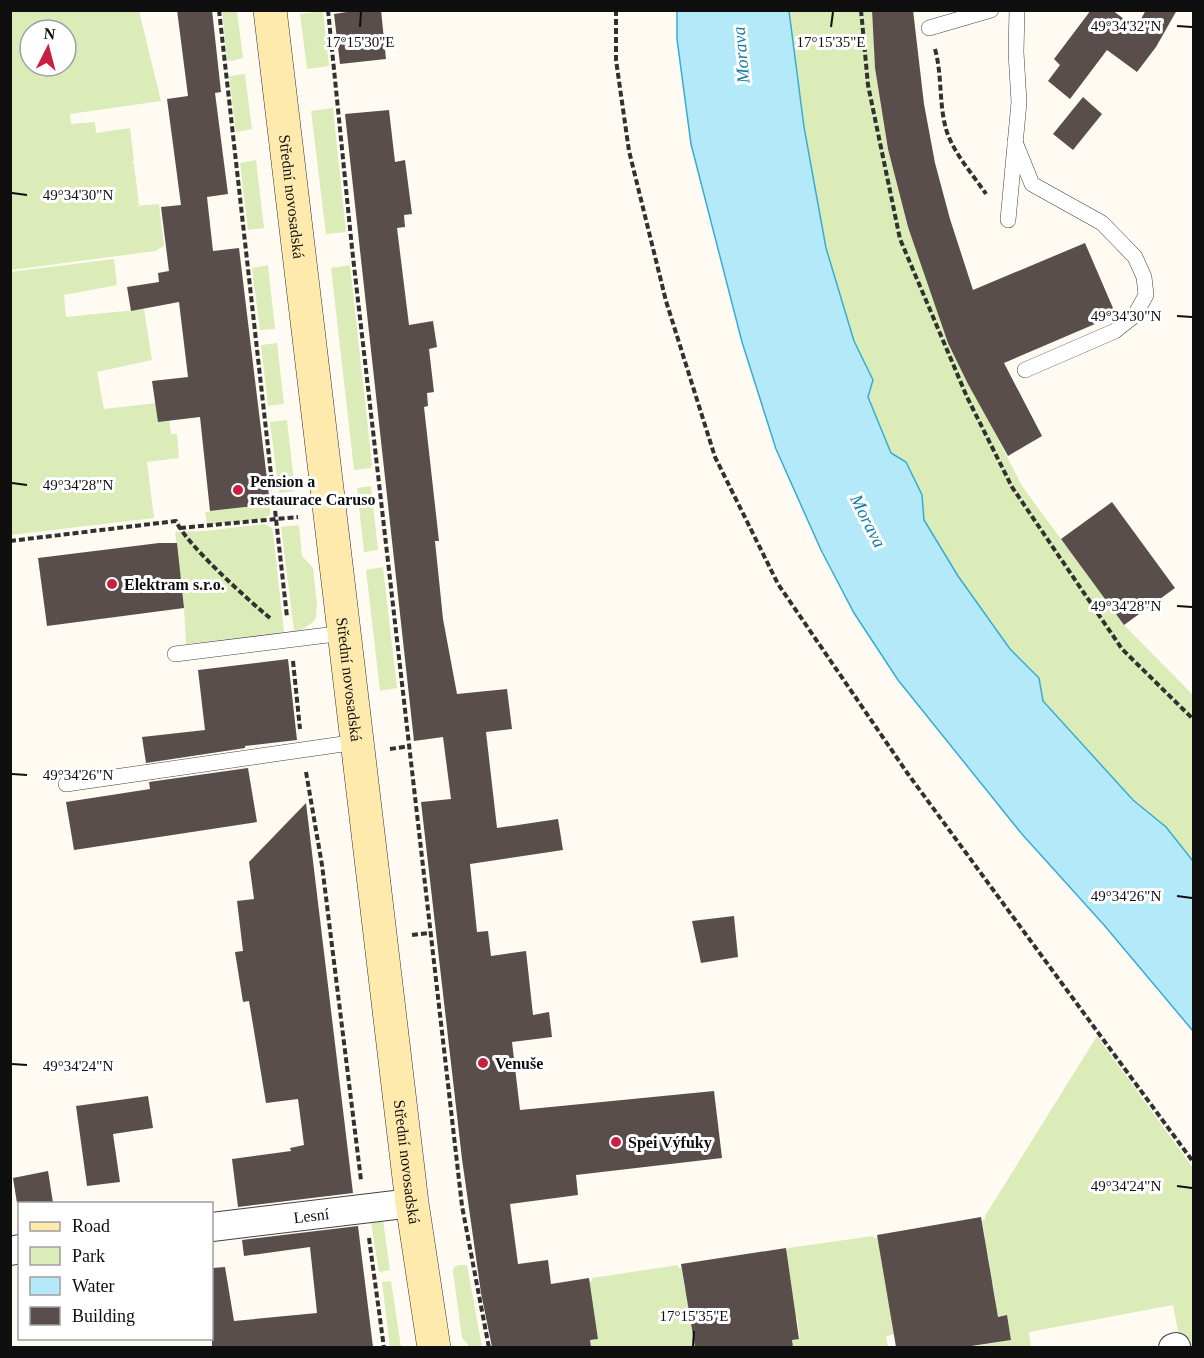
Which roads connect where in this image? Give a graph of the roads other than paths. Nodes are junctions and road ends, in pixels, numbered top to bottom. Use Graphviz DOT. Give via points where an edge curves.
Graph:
graph roads {
  1 [pos="270,10"];
  2 [pos="991,10"];
  3 [pos="1017,10"];
  4 [pos="929,27"];
  5 [pos="1016,142"];
  6 [pos="1008,220"];
  7 [pos="1025,370"];
  8 [pos="344,633"];
  9 [pos="175,654"];
  10 [pos="357,742"];
  11 [pos="66,784"];
  12 [pos="412,1203"];
  13 [pos="213,1227"];
  14 [pos="434,1347"];
  1 -- 8 [label="main road, Střední novosadská"];
  2 -- 4 [label="lane"];
  3 -- 5 [label="lane"];
  5 -- 6 [label="lane"];
  5 -- 7 [label="lane" via="1032,184 1102,223 1135,257 1144,277 1146,295 1135,315 1115,331"];
  8 -- 9 [label="lane"];
  8 -- 10 [label="main road, Střední novosadská"];
  10 -- 11 [label="lane"];
  10 -- 12 [label="main road, Střední novosadská"];
  12 -- 13 [label="street, Lesní"];
  12 -- 14 [label="main road, Střední novosadská"];
}
